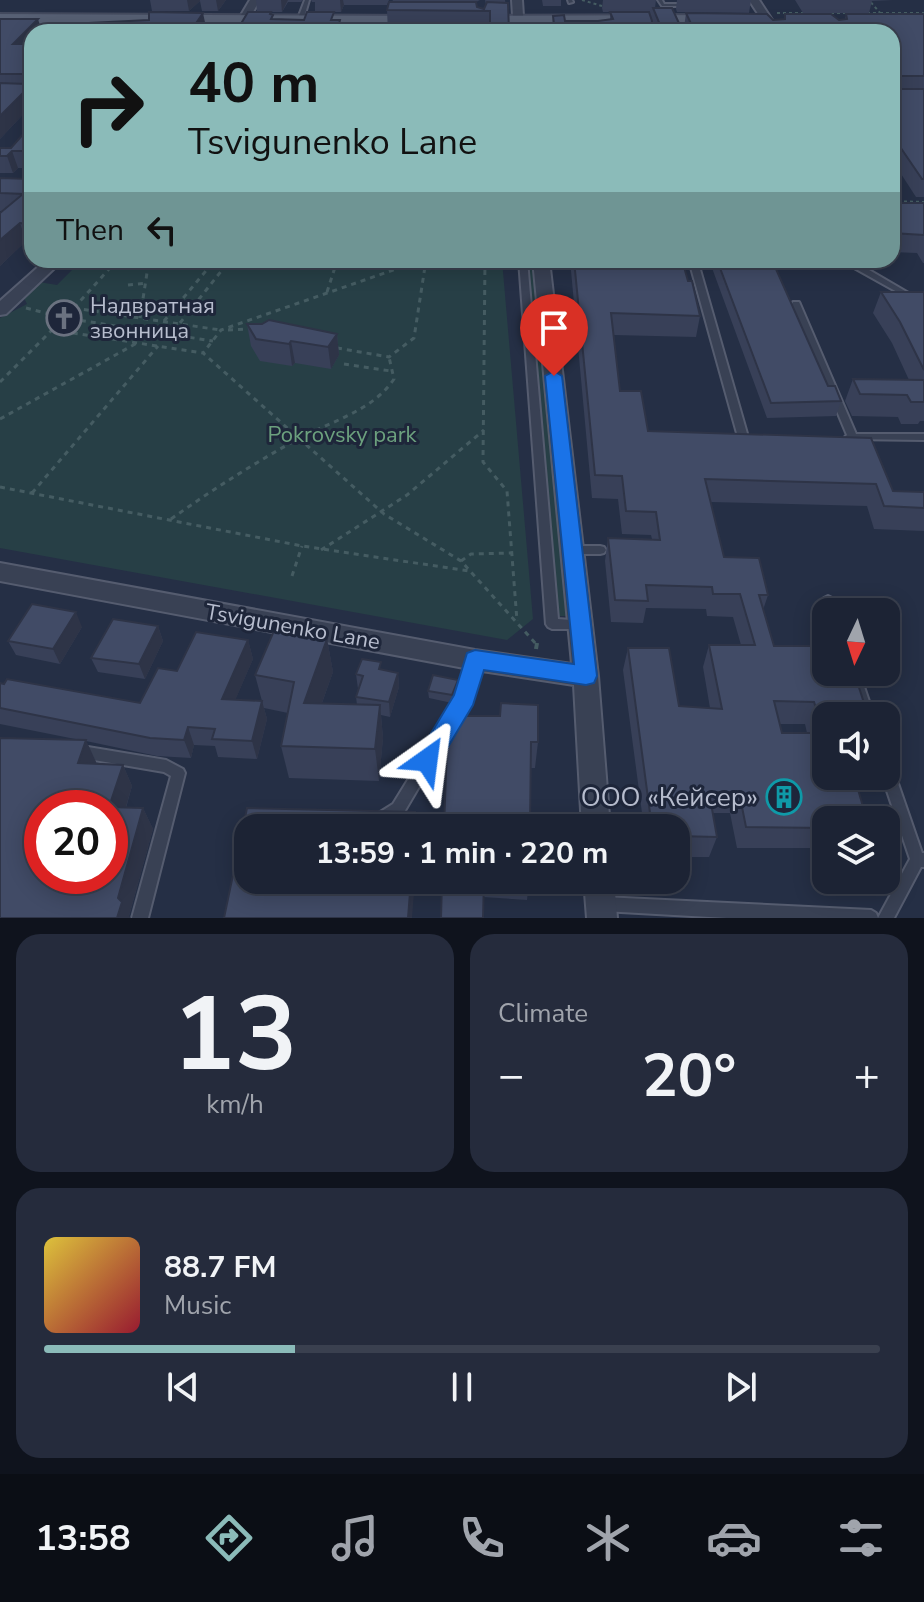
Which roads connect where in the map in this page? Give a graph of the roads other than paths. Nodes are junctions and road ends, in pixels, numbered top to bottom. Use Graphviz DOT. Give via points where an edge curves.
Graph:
graph roads {
  1 [pos="255,0"];
  2 [pos="307,0"];
  3 [pos="517,0"];
  4 [pos="660,0"];
  5 [pos="704,0"];
  6 [pos="754,0"];
  7 [pos="0,19"];
  8 [pos="791,20"];
  9 [pos="300,21"];
  10 [pos="481,21"];
  11 [pos="772,22"];
  12 [pos="227,24"];
  13 [pos="240,24"];
  14 [pos="263,24"];
  15 [pos="353,24"];
  16 [pos="410,24"];
  17 [pos="503,24"];
  18 [pos="518,24"];
  19 [pos="719,24"];
  20 [pos="46,268"];
  21 [pos="524,268"];
  22 [pos="542,268"];
  23 [pos="695,268"];
  24 [pos="859,268"];
  25 [pos="796,304"];
  26 [pos="924,305"];
  27 [pos="0,310"];
  28 [pos="728,437"];
  29 [pos="743,437"];
  30 [pos="758,437"];
  31 [pos="838,437"];
  32 [pos="853,437"];
  33 [pos="924,437"];
  34 [pos="572,550"];
  35 [pos="600,550"];
  36 [pos="0,572"];
  37 [pos="581,624"];
  38 [pos="475,660"];
  39 [pos="586,676"];
  40 [pos="63,750"];
  41 [pos="894,790"];
  42 [pos="390,814"];
  43 [pos="595,814"];
  44 [pos="920,860"];
  45 [pos="601,901"];
  46 [pos="762,915"];
  47 [pos="140,918"];
  48 [pos="871,918"];
  49 [pos="886,918"];
  1 -- 13 [label="street"];
  2 -- 9 [label="lane"];
  3 -- 18 [label="street"];
  4 -- 5 [label="lane" via="662,5 706,5"];
  6 -- 11 [label="street"];
  7 -- 12 [label="main road" via="190,18"];
  8 -- 11 [label="main road"];
  9 -- 14 [label="main road"];
  9 -- 15 [label="main road"];
  10 -- 16 [label="main road"];
  10 -- 17 [label="main road"];
  11 -- 19 [label="main road"];
  20 -- 27 [label="street"];
  21 -- 37 [label="lane" via="552,624"];
  22 -- 34 [label="street"];
  23 -- 29 [label="lane"];
  24 -- 26 [label="lane"];
  25 -- 32 [label="lane"];
  28 -- 29 [label="lane"];
  29 -- 30 [label="lane"];
  31 -- 32 [label="lane"];
  32 -- 33 [label="lane"];
  34 -- 35 [label="lane"];
  34 -- 37 [label="street"];
  36 -- 38 [label="street, Tsvigunenko Lane"];
  37 -- 39 [label="street"];
  38 -- 39 [label="street, Tsvigunenko Lane"];
  38 -- 42 [label="lane" via="465,698 398,809"];
  39 -- 43 [label="street"];
  40 -- 47 [label="lane" via="166,766 178,773"];
  41 -- 44 [label="lane"];
  44 -- 49 [label="lane"];
  45 -- 46 [label="lane"];
  46 -- 48 [label="lane"];
}
